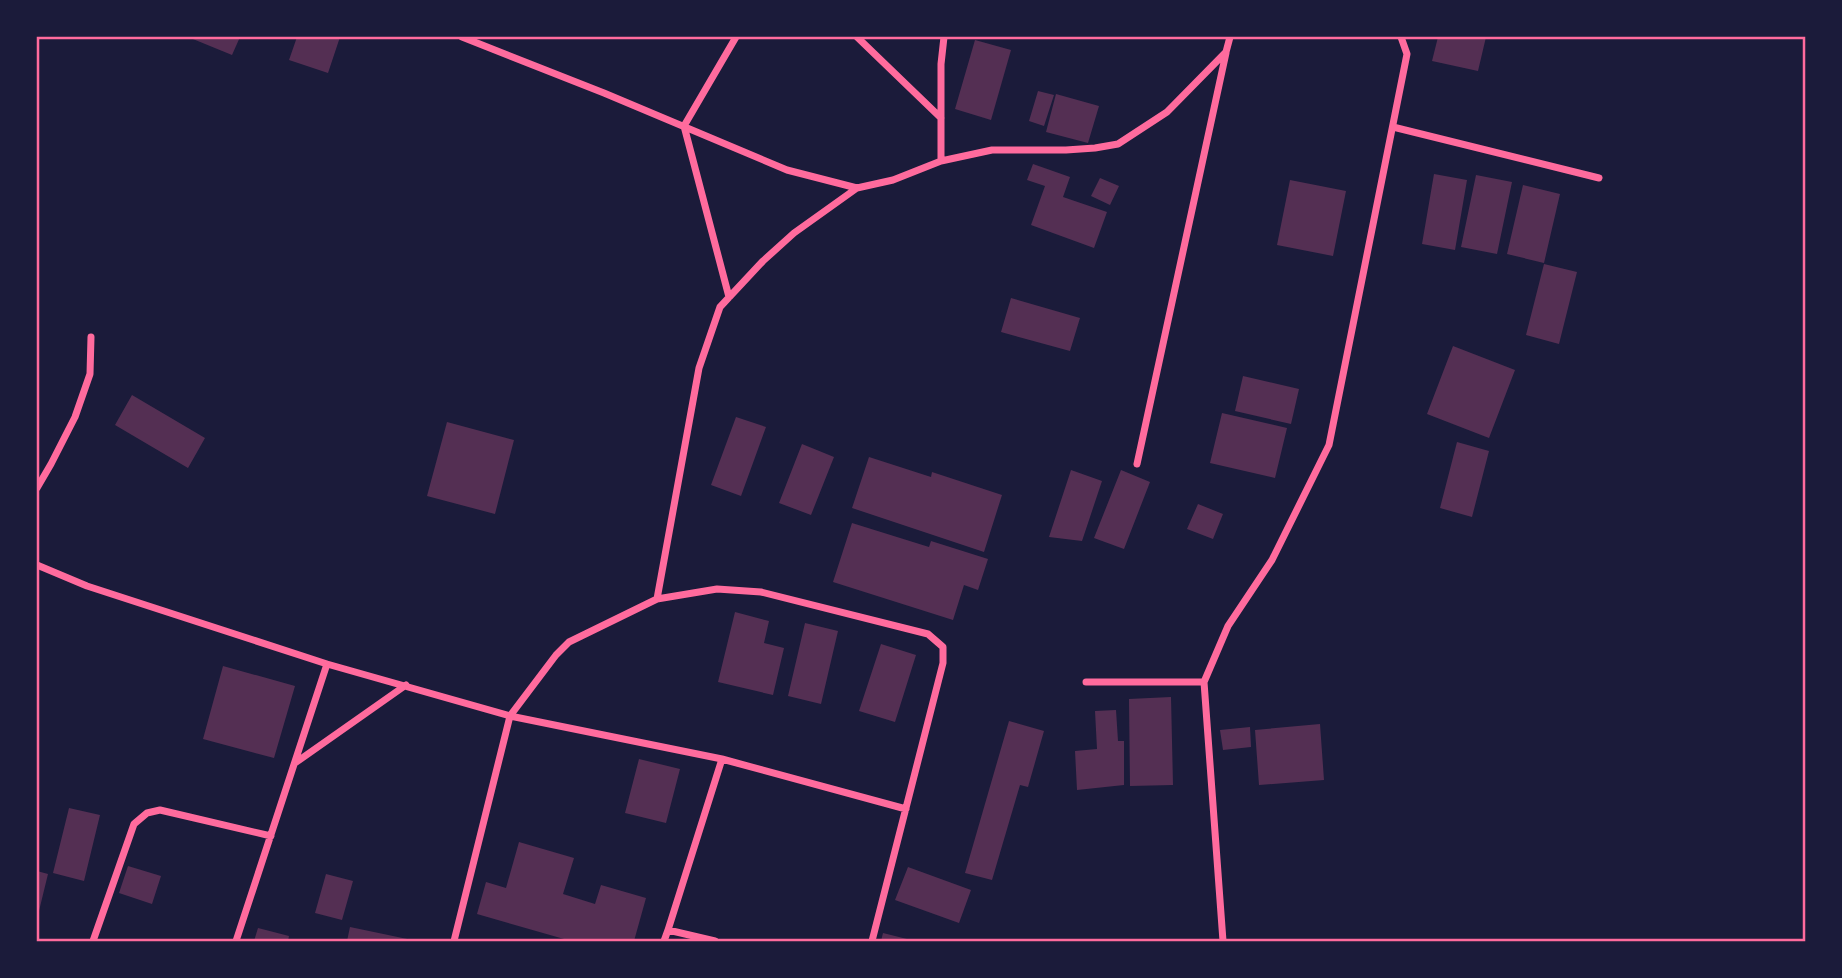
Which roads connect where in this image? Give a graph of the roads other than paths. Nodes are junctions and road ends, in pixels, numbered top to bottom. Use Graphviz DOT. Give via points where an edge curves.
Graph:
graph roads {
  1 [pos="463,37"];
  2 [pos="736,37"];
  3 [pos="857,37"];
  4 [pos="944,37"];
  5 [pos="1230,37"];
  6 [pos="1401,37"];
  7 [pos="1226,52"];
  8 [pos="941,118"];
  9 [pos="684,126"];
  10 [pos="1393,127"];
  11 [pos="941,161"];
  12 [pos="1600,178"];
  13 [pos="857,188"];
  14 [pos="729,297"];
  15 [pos="91,337"];
  16 [pos="1137,464"];
  17 [pos="37,488"];
  18 [pos="37,565"];
  19 [pos="657,599"];
  20 [pos="327,664"];
  21 [pos="1086,682"];
  22 [pos="1204,682"];
  23 [pos="406,685"];
  24 [pos="510,716"];
  25 [pos="722,760"];
  26 [pos="294,763"];
  27 [pos="906,809"];
  28 [pos="271,836"];
  29 [pos="668,930"];
  30 [pos="93,941"];
  31 [pos="236,941"];
  32 [pos="454,941"];
  33 [pos="664,941"];
  34 [pos="715,941"];
  35 [pos="872,941"];
  36 [pos="1223,941"];
  1 -- 9 [label="street"];
  2 -- 9 [label="street"];
  3 -- 8 [label="street"];
  4 -- 8 [label="street"];
  5 -- 7 [label="street"];
  6 -- 10 [label="street" via="1407,54"];
  7 -- 11 [label="street" via="1167,112 1118,144 1066,150 992,150"];
  7 -- 16 [label="street"];
  8 -- 11 [label="street"];
  9 -- 13 [label="street" via="787,170"];
  9 -- 14 [label="street"];
  10 -- 12 [label="street"];
  10 -- 22 [label="street" via="1329,445 1272,560 1228,626"];
  11 -- 13 [label="street"];
  13 -- 14 [label="street" via="794,233"];
  14 -- 19 [label="street" via="720,307 699,368"];
  15 -- 17 [label="street" via="90,374 75,418"];
  18 -- 20 [label="street" via="87,586"];
  19 -- 24 [label="street" via="569,642"];
  19 -- 27 [label="street" via="718,589 761,592 928,634 943,647 943,663"];
  20 -- 23 [label="street"];
  20 -- 26 [label="street"];
  21 -- 22 [label="street"];
  22 -- 36 [label="street"];
  23 -- 24 [label="street"];
  23 -- 26 [label="street"];
  24 -- 25 [label="street"];
  24 -- 32 [label="street"];
  25 -- 27 [label="street"];
  25 -- 29 [label="street"];
  26 -- 28 [label="street"];
  27 -- 35 [label="street"];
  28 -- 30 [label="street" via="160,810 147,813 134,824"];
  28 -- 31 [label="street"];
  29 -- 33 [label="street"];
  29 -- 34 [label="street"];
}
